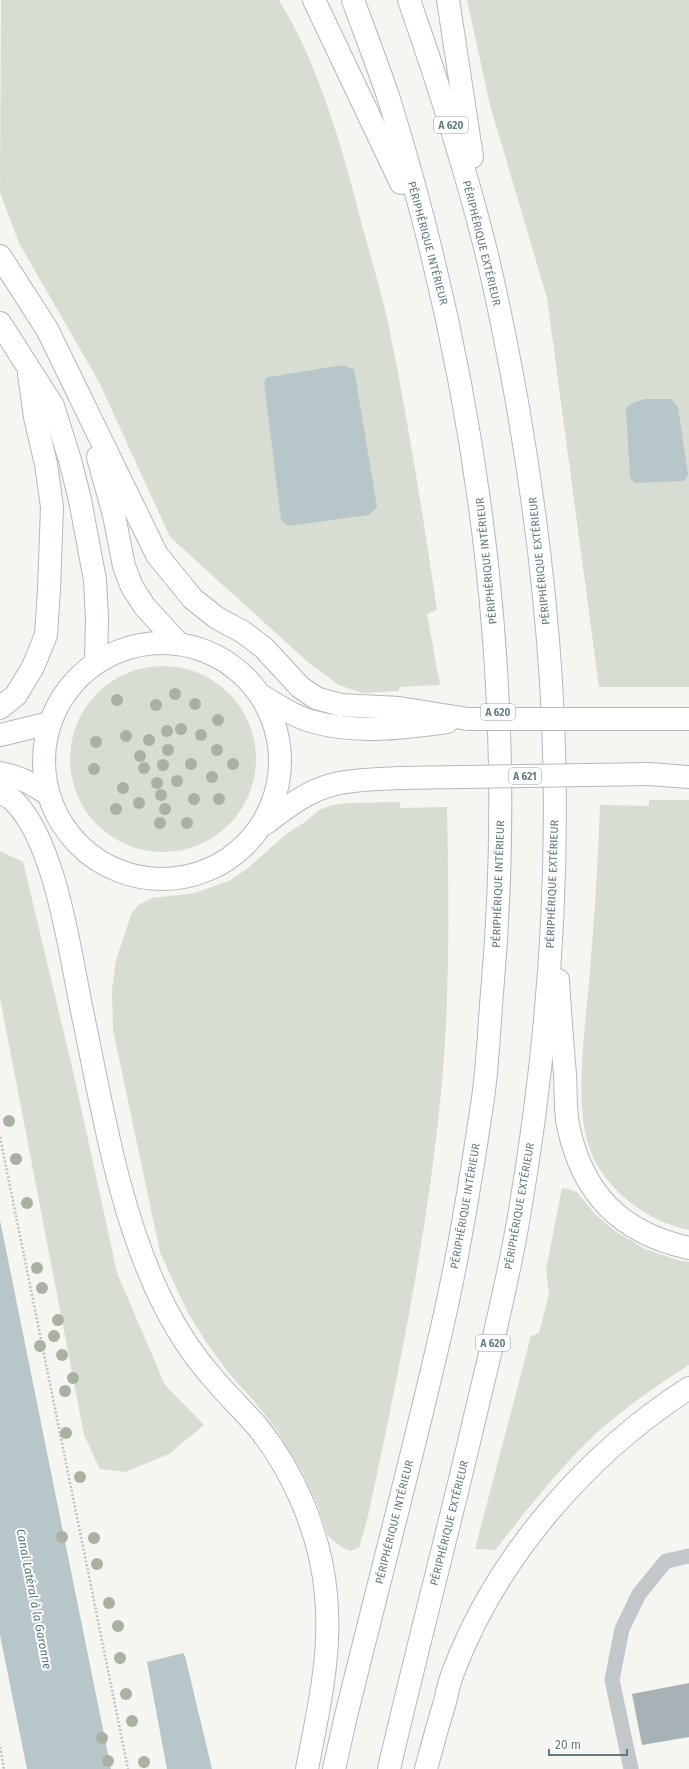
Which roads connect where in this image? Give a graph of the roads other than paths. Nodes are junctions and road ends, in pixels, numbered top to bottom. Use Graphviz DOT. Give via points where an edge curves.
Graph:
graph roads {
  1 [pos="314,0"];
  2 [pos="353,0"];
  3 [pos="409,0"];
  4 [pos="448,0"];
  5 [pos="431,250"];
  6 [pos="486,253"];
  7 [pos="0,256"];
  8 [pos="0,323"];
  9 [pos="29,369"];
  10 [pos="84,406"];
  11 [pos="180,644"];
  12 [pos="96,663"];
  13 [pos="262,696"];
  14 [pos="0,708"];
  15 [pos="399,718"];
  16 [pos="689,719"];
  17 [pos="50,723"];
  18 [pos="0,735"];
  19 [pos="0,772"];
  20 [pos="689,776"];
  21 [pos="0,793"];
  22 [pos="48,794"];
  23 [pos="262,826"];
  24 [pos="553,909"];
  25 [pos="689,1248"];
  26 [pos="689,1388"];
  27 [pos="689,1556"];
  28 [pos="307,1769"];
  29 [pos="334,1769"];
  30 [pos="389,1769"];
  31 [pos="426,1769"];
  32 [pos="631,1769"];
  1 -- 5 [label="highway"];
  2 -- 5 [label="highway, PÉRIPHÉRIQUE INTÉRIEUR / A 620" via="388,97"];
  3 -- 6 [label="highway, PÉRIPHÉRIQUE EXTÉRIEUR / A 620" via="460,156"];
  4 -- 6 [label="highway"];
  5 -- 29 [label="highway, PÉRIPHÉRIQUE INTÉRIEUR / A 620" via="451,334 470,437 483,523 495,640 501,845 496,951 484,1093 444,1319"];
  6 -- 24 [label="highway, PÉRIPHÉRIQUE EXTÉRIEUR / A 620" via="508,351 526,452 543,590 551,682"];
  7 -- 10 [label="highway" via="47,329"];
  8 -- 9 [label="highway"];
  9 -- 12 [label="highway" via="53,406 80,500 95,580"];
  9 -- 14 [label="highway" via="52,507 46,635 33,667 16,695"];
  10 -- 11 [label="highway" via="114,515 124,566 132,587 145,607"];
  10 -- 15 [label="highway" via="157,555 193,598 217,618 243,632 264,648 300,687 316,698"];
  11 -- 12 [label="highway" via="151,643 122,649"];
  11 -- 13 [label="highway" via="204,650 226,661 246,676"];
  12 -- 17 [label="highway" via="73,684 61,700"];
  13 -- 15 [label="highway" via="293,714 336,727 364,729"];
  13 -- 23 [label="highway" via="274,720 279,741 281,775 274,802"];
  15 -- 16 [label="highway, bridge"];
  17 -- 18 [label="highway"];
  17 -- 22 [label="highway" via="44,746 44,771"];
  19 -- 22 [label="highway" via="30,782"];
  20 -- 23 [label="highway, A 621, bridge" via="400,778 352,781 316,791 289,806"];
  21 -- 28 [label="highway" via="12,799 31,824 53,876 107,1129 128,1211 147,1268 166,1309 187,1344 212,1377 257,1426 286,1469 306,1510 320,1560 326,1595 326,1647 320,1701"];
  22 -- 23 [label="highway" via="62,825 84,850 112,869 145,878 178,878 211,869 239,852"];
  24 -- 25 [label="highway" via="568,1123 573,1149 583,1174 604,1204 634,1228 668,1244"];
  24 -- 30 [label="highway, PÉRIPHÉRIQUE EXTÉRIEUR / A 620" via="540,1077 517,1226 499,1315"];
  26 -- 31 [label="highway" via="667,1402 612,1448 566,1492 530,1533 475,1622 453,1670"];
  27 -- 32 [label="lane" via="666,1561 639,1594 622,1630 612,1680"];
}
